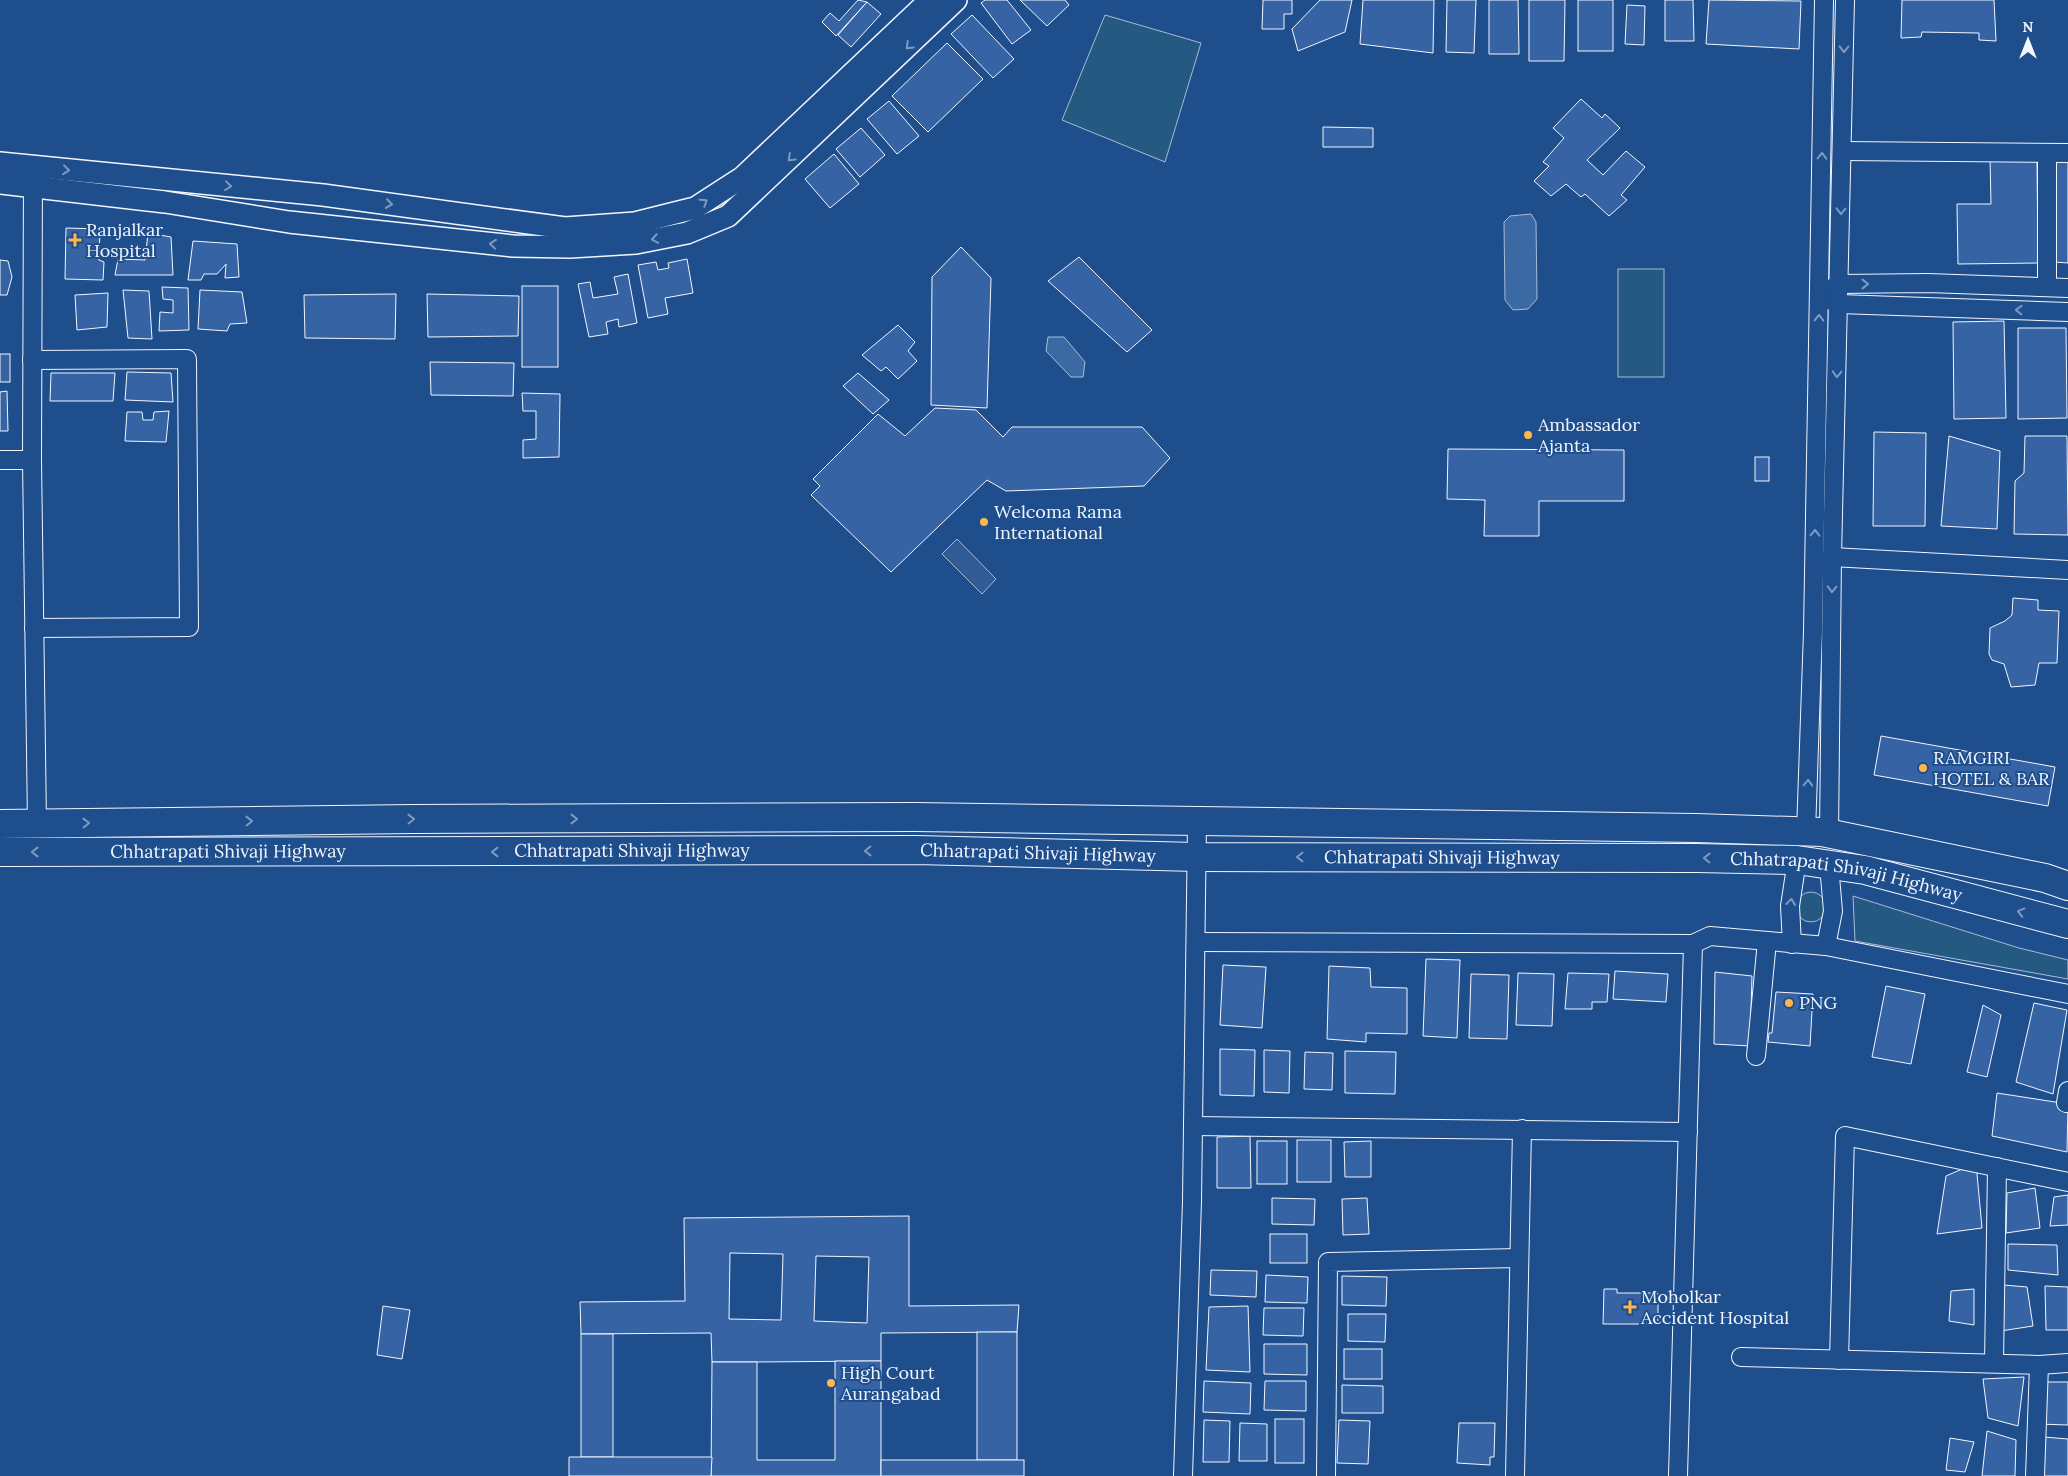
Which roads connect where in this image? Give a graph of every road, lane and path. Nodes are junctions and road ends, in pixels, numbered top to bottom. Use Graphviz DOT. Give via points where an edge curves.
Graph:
graph roads {
  1 [pos="930,0"];
  2 [pos="956,0"];
  3 [pos="1824,0"];
  4 [pos="1845,0"];
  5 [pos="921,21"];
  6 [pos="1842,151"];
  7 [pos="2047,153"];
  8 [pos="2068,153"];
  9 [pos="0,163"];
  10 [pos="33,177"];
  11 [pos="0,183"];
  12 [pos="565,238"];
  13 [pos="1840,284"];
  14 [pos="2047,287"];
  15 [pos="2068,288"];
  16 [pos="1819,296"];
  17 [pos="1839,304"];
  18 [pos="2068,312"];
  19 [pos="32,360"];
  20 [pos="0,460"];
  21 [pos="32,460"];
  22 [pos="1832,557"];
  23 [pos="2068,570"];
  24 [pos="34,628"];
  25 [pos="0,816"];
  26 [pos="1198,822"];
  27 [pos="0,824"];
  28 [pos="38,824"];
  29 [pos="1818,833"];
  30 [pos="0,852"];
  31 [pos="1197,857"];
  32 [pos="1797,860"];
  33 [pos="1829,865"];
  34 [pos="2068,886"];
  35 [pos="2068,924"];
  36 [pos="1196,942"];
  37 [pos="1767,942"];
  38 [pos="1693,944"];
  39 [pos="1792,944"];
  40 [pos="1826,946"];
  41 [pos="2068,994"];
  42 [pos="1756,1056"];
  43 [pos="1194,1126"];
  44 [pos="1522,1129"];
  45 [pos="1688,1132"];
  46 [pos="1997,1167"];
  47 [pos="2068,1182"];
  48 [pos="1519,1258"];
  49 [pos="1741,1358"];
  50 [pos="1839,1360"];
  51 [pos="2068,1363"];
  52 [pos="1994,1364"];
  53 [pos="2039,1365"];
  54 [pos="1183,1476"];
  55 [pos="1326,1476"];
  56 [pos="1515,1476"];
  57 [pos="1678,1476"];
  58 [pos="2035,1476"];
  1 -- 5 [label="street"];
  2 -- 5 [label="street"];
  16 -- 3 [label="street, one-way"];
  4 -- 6 [label="street, one-way"];
  5 -- 12 [label="street" via="728,216 687,234 636,243"];
  6 -- 7 [label="street"];
  6 -- 13 [label="street, one-way"];
  7 -- 8 [label="street"];
  7 -- 14 [label="street"];
  9 -- 10 [label="street"];
  10 -- 11 [label="street"];
  10 -- 12 [label="street, one-way" via="323,195"];
  12 -- 10 [label="street, one-way" via="513,246 289,222"];
  10 -- 19 [label="street"];
  13 -- 14 [label="street, one-way"];
  13 -- 16 [label="street"];
  13 -- 17 [label="street"];
  14 -- 15 [label="street"];
  16 -- 17 [label="street"];
  29 -- 16 [label="street, one-way"];
  18 -- 17 [label="street, one-way"];
  17 -- 22 [label="street, one-way"];
  19 -- 21 [label="street"];
  19 -- 24 [label="street" via="187,359 189,627"];
  20 -- 21 [label="street"];
  21 -- 24 [label="street"];
  22 -- 23 [label="street"];
  22 -- 29 [label="street, one-way"];
  24 -- 28 [label="street"];
  25 -- 28 [label="street"];
  28 -- 26 [label="highway, Chhatrapati Shivaji Highway, one-way" via="916,817"];
  26 -- 29 [label="highway, Chhatrapati Shivaji Highway" via="1696,828"];
  26 -- 31 [label="street"];
  27 -- 28 [label="highway, Chhatrapati Shivaji Highway"];
  29 -- 34 [label="highway, Chhatrapati Shivaji Highway" via="2045,878"];
  31 -- 30 [label="highway, Chhatrapati Shivaji Highway, one-way" via="916,850"];
  32 -- 31 [label="highway, Chhatrapati Shivaji Highway, one-way"];
  31 -- 36 [label="street"];
  32 -- 33 [label="highway, Chhatrapati Shivaji Highway"];
  39 -- 32 [label="street, one-way" via="1790,906"];
  35 -- 33 [label="highway, Chhatrapati Shivaji Highway, one-way" via="1865,870"];
  33 -- 40 [label="street" via="1834,910"];
  36 -- 38 [label="street"];
  36 -- 43 [label="street"];
  37 -- 38 [label="street" via="1710,936"];
  37 -- 39 [label="street"];
  37 -- 42 [label="street"];
  38 -- 45 [label="street"];
  39 -- 40 [label="street"];
  40 -- 41 [label="street"];
  43 -- 44 [label="street"];
  43 -- 54 [label="street"];
  44 -- 45 [label="street"];
  44 -- 48 [label="street"];
  45 -- 57 [label="street"];
  46 -- 47 [label="street"];
  46 -- 50 [label="street" via="1844,1136"];
  46 -- 52 [label="street"];
  48 -- 55 [label="street" via="1328,1262"];
  48 -- 56 [label="street"];
  49 -- 50 [label="street"];
  50 -- 52 [label="street"];
  51 -- 53 [label="street"];
  52 -- 53 [label="street"];
  53 -- 58 [label="street"];
}
